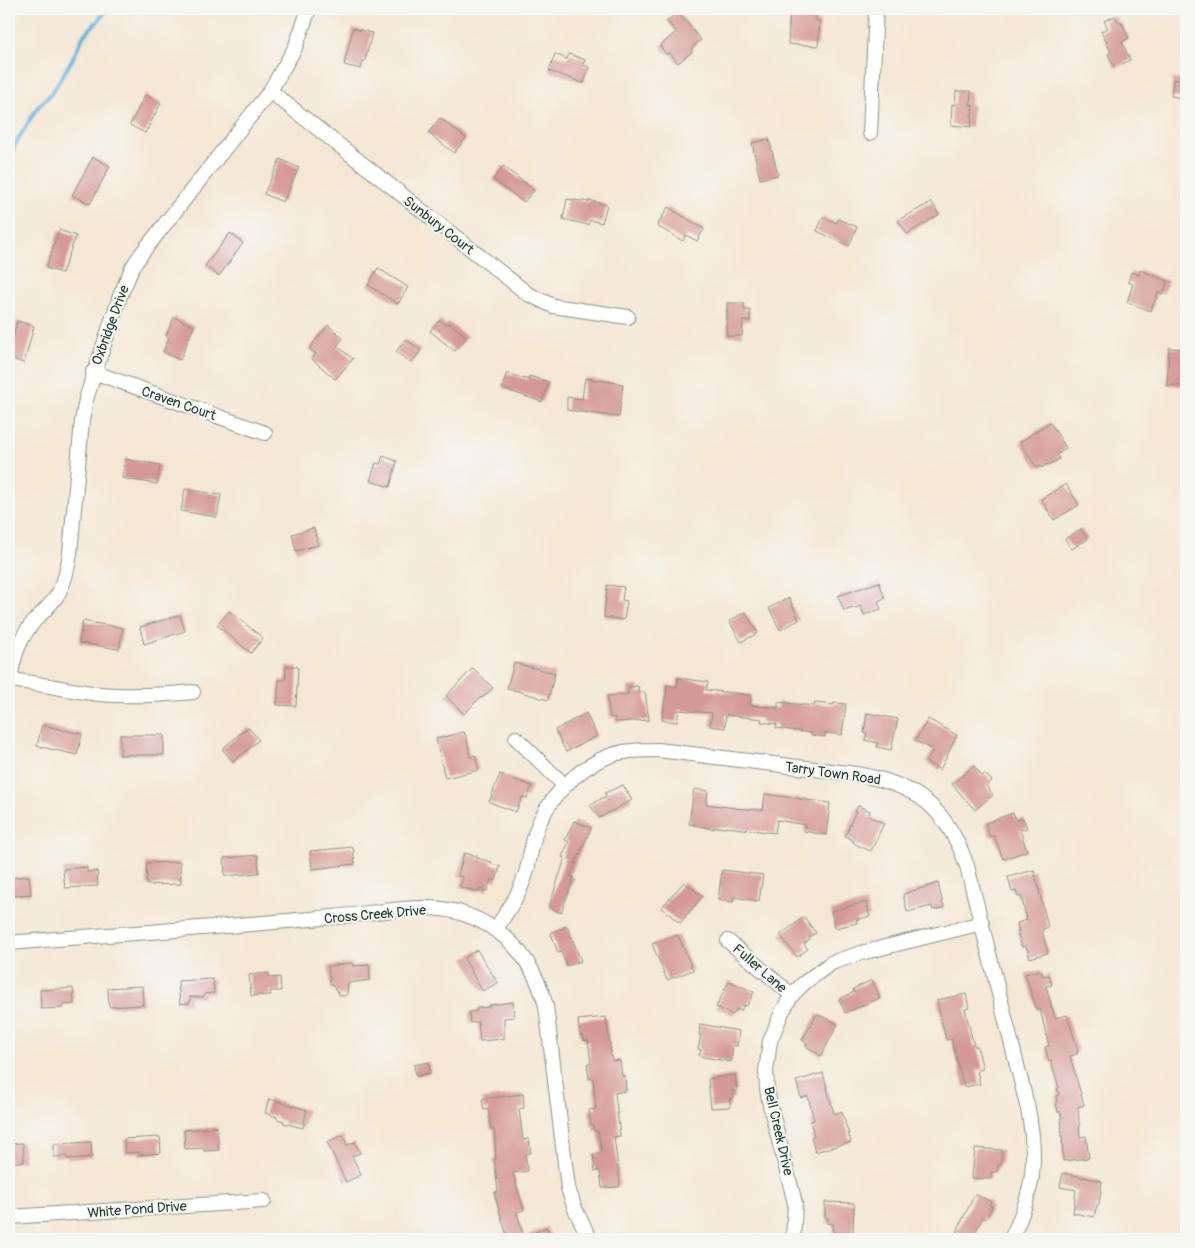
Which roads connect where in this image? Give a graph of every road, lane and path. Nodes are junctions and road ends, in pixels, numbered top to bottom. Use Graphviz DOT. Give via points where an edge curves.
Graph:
graph roads {
  1 [pos="309,9"];
  2 [pos="876,9"];
  3 [pos="270,91"];
  4 [pos="870,133"];
  5 [pos="628,316"];
  6 [pos="93,372"];
  7 [pos="265,433"];
  8 [pos="10,680"];
  9 [pos="193,692"];
  10 [pos="516,738"];
  11 [pos="565,786"];
  12 [pos="982,923"];
  13 [pos="495,930"];
  14 [pos="728,941"];
  15 [pos="9,943"];
  16 [pos="792,995"];
  17 [pos="264,1200"];
  18 [pos="9,1217"];
  19 [pos="590,1239"];
  20 [pos="793,1239"];
  21 [pos="1011,1239"];
  1 -- 3 [label="street, Oxbridge Drive" via="295,48"];
  2 -- 4 [label="street"];
  3 -- 5 [label="street, Sunbury Court" via="528,294 554,306"];
  3 -- 6 [label="street, Oxbridge Drive" via="133,266"];
  6 -- 7 [label="street, Craven Court"];
  6 -- 8 [label="street, Oxbridge Drive" via="82,416 66,577 58,595 21,640"];
  8 -- 9 [label="street" via="118,695"];
  10 -- 11 [label="street"];
  11 -- 12 [label="street, Tarry Town Road" via="594,764 622,752 639,750 856,774 890,781 919,796 949,825 968,866"];
  11 -- 13 [label="street, Tarry Town Road" via="539,822 521,888"];
  12 -- 16 [label="street, Bell Creek Drive" via="846,957 818,972"];
  12 -- 21 [label="street, Tarry Town Road" via="1034,1142 1030,1192"];
  13 -- 15 [label="street, Cross Creek Drive" via="460,913 422,908"];
  13 -- 19 [label="street, Cross Creek Drive" via="527,962 543,995 566,1181"];
  14 -- 16 [label="street, Fuller Lane"];
  16 -- 20 [label="street, Bell Creek Drive" via="773,1034 766,1071 770,1105 795,1203"];
  17 -- 18 [label="street, White Pond Drive"];
}
